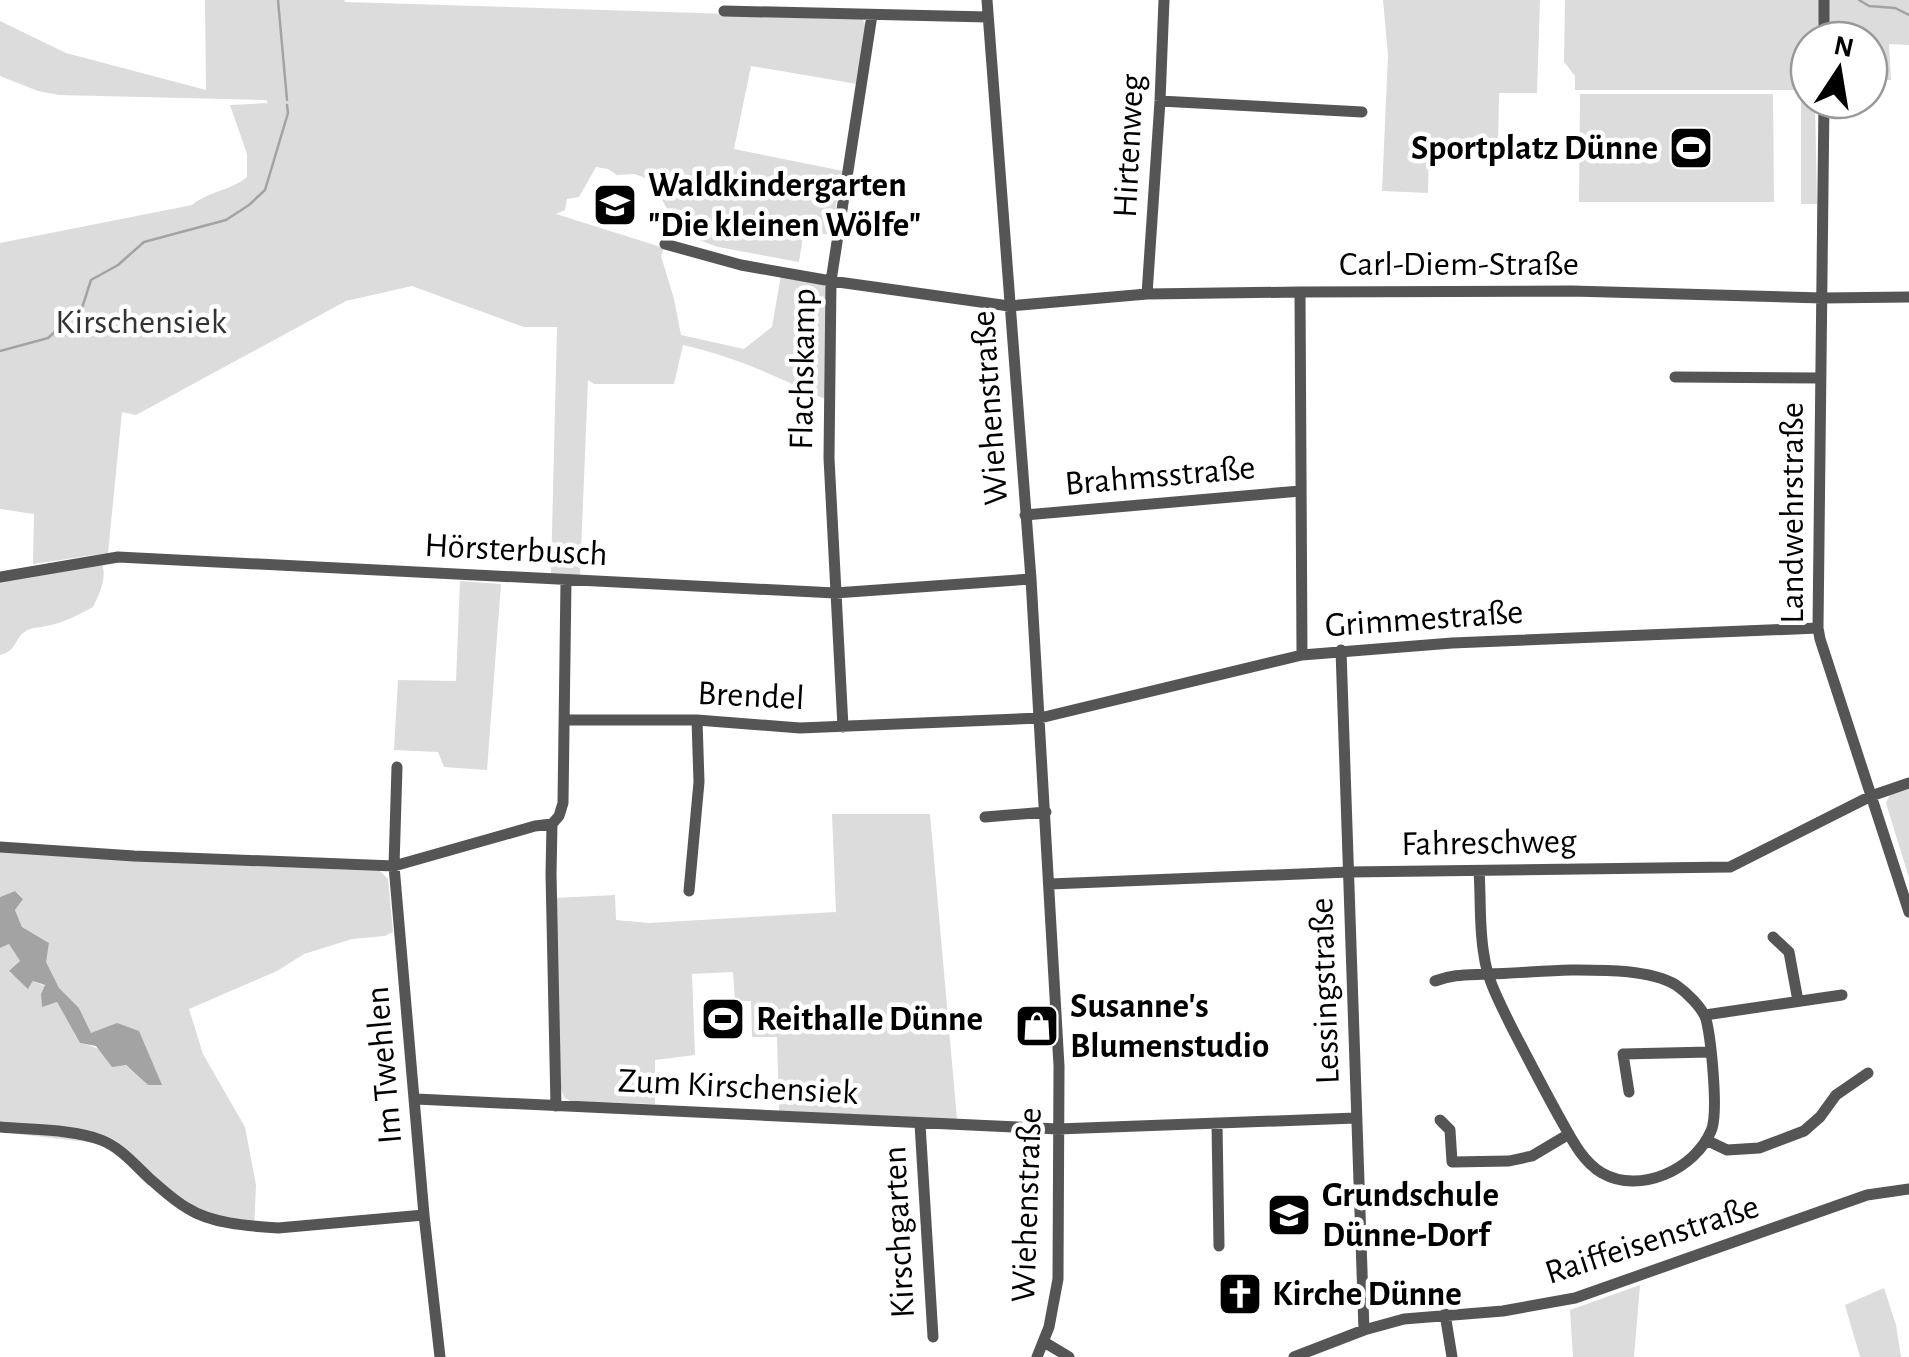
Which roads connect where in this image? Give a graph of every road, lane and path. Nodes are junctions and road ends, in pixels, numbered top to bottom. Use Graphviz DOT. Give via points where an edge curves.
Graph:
graph roads {
  1 [pos="987,0"];
  2 [pos="1164,0"];
  3 [pos="724,12"];
  4 [pos="872,15"];
  5 [pos="988,17"];
  6 [pos="1160,101"];
  7 [pos="1362,112"];
  8 [pos="1824,120"];
  9 [pos="665,244"];
  10 [pos="831,281"];
  11 [pos="1300,292"];
  12 [pos="1147,294"];
  13 [pos="1909,297"];
  14 [pos="1822,298"];
  15 [pos="1009,306"];
  16 [pos="1674,377"];
  17 [pos="1819,378"];
  18 [pos="1300,491"];
  19 [pos="1026,515"];
  20 [pos="0,576"];
  21 [pos="1031,579"];
  22 [pos="566,581"];
  23 [pos="835,593"];
  24 [pos="1818,628"];
  25 [pos="1341,650"];
  26 [pos="1302,654"];
  27 [pos="1040,718"];
  28 [pos="566,720"];
  29 [pos="698,720"];
  30 [pos="844,726"];
  31 [pos="397,767"];
  32 [pos="1909,783"];
  33 [pos="1871,796"];
  34 [pos="1046,812"];
  35 [pos="985,817"];
  36 [pos="552,824"];
  37 [pos="0,847"];
  38 [pos="394,866"];
  39 [pos="1479,871"];
  40 [pos="1349,872"];
  41 [pos="1050,884"];
  42 [pos="689,891"];
  43 [pos="1906,895"];
  44 [pos="1909,912"];
  45 [pos="1773,937"];
  46 [pos="1489,974"];
  47 [pos="1435,981"];
  48 [pos="1842,994"];
  49 [pos="1798,1001"];
  50 [pos="1705,1015"];
  51 [pos="1710,1052"];
  52 [pos="1868,1073"];
  53 [pos="1630,1092"];
  54 [pos="416,1098"];
  55 [pos="556,1106"];
  56 [pos="1356,1118"];
  57 [pos="1440,1120"];
  58 [pos="920,1124"];
  59 [pos="1217,1124"];
  60 [pos="0,1127"];
  61 [pos="1058,1129"];
  62 [pos="1569,1134"];
  63 [pos="1706,1140"];
  64 [pos="1909,1189"];
  65 [pos="424,1215"];
  66 [pos="1219,1246"];
  67 [pos="1445,1314"];
  68 [pos="1364,1330"];
  69 [pos="932,1337"];
  70 [pos="1044,1342"];
  71 [pos="440,1357"];
  72 [pos="1038,1357"];
  73 [pos="1069,1357"];
  74 [pos="1294,1357"];
  75 [pos="1452,1357"];
  1 -- 5 [label="street, Wiehenstraße"];
  2 -- 6 [label="street, Hirtenweg"];
  3 -- 4 [label="street"];
  4 -- 5 [label="street"];
  4 -- 10 [label="street, Flachskamp"];
  5 -- 15 [label="street, Wiehenstraße"];
  6 -- 7 [label="street"];
  6 -- 12 [label="street, Hirtenweg"];
  8 -- 14 [label="street, Landwehrstraße"];
  9 -- 10 [label="street, Carl-Diem-Straße"];
  10 -- 15 [label="street, Carl-Diem-Straße"];
  10 -- 23 [label="street, Flachskamp"];
  11 -- 12 [label="street, Carl-Diem-Straße"];
  11 -- 14 [label="street, Carl-Diem-Straße"];
  11 -- 18 [label="street"];
  12 -- 15 [label="street, Carl-Diem-Straße"];
  13 -- 14 [label="street, Carl-Diem-Straße"];
  14 -- 17 [label="street, Landwehrstraße"];
  15 -- 19 [label="street, Wiehenstraße"];
  16 -- 17 [label="street"];
  17 -- 24 [label="street, Landwehrstraße"];
  18 -- 19 [label="street, Brahmsstraße"];
  18 -- 26 [label="street"];
  19 -- 21 [label="street, Wiehenstraße"];
  20 -- 22 [label="street, Hörsterbusch" via="118,557"];
  21 -- 23 [label="street, Hörsterbusch"];
  21 -- 27 [label="street, Wiehenstraße"];
  22 -- 23 [label="street, Hörsterbusch"];
  22 -- 28 [label="street"];
  23 -- 30 [label="street, Flachskamp"];
  24 -- 25 [label="street, Grimmestraße"];
  24 -- 33 [label="street, Landwehrstraße"];
  25 -- 26 [label="street, Grimmestraße"];
  25 -- 40 [label="street, Lessingstraße"];
  26 -- 27 [label="street, Grimmestraße"];
  27 -- 30 [label="street, Brendel"];
  27 -- 34 [label="street, Wiehenstraße"];
  28 -- 29 [label="street, Brendel"];
  28 -- 36 [label="street" via="563,803"];
  29 -- 30 [label="street, Brendel"];
  29 -- 42 [label="street"];
  31 -- 38 [label="street, Im Twehlen"];
  32 -- 33 [label="street, Fahreschweg"];
  33 -- 39 [label="street, Fahreschweg" via="1730,868"];
  33 -- 43 [label="street, Landwehrstraße"];
  34 -- 35 [label="street"];
  34 -- 41 [label="street, Wiehenstraße"];
  36 -- 38 [label="street"];
  36 -- 55 [label="street"];
  37 -- 38 [label="street"];
  38 -- 54 [label="street, Im Twehlen"];
  39 -- 40 [label="street, Fahreschweg"];
  39 -- 46 [label="street"];
  40 -- 41 [label="street, Fahreschweg"];
  40 -- 56 [label="street, Lessingstraße"];
  41 -- 61 [label="street, Wiehenstraße"];
  43 -- 44 [label="street, Landwehrstraße"];
  45 -- 49 [label="street" via="1790,952"];
  46 -- 47 [label="street"];
  46 -- 50 [label="street" via="1601,970 1658,978 1676,985"];
  46 -- 62 [label="street"];
  48 -- 49 [label="street"];
  49 -- 50 [label="street"];
  50 -- 51 [label="street"];
  51 -- 53 [label="street" via="1623,1054"];
  51 -- 63 [label="street" via="1716,1112"];
  52 -- 63 [label="street" via="1836,1095 1804,1131 1759,1148 1727,1150"];
  54 -- 55 [label="street, Zum Kirschensiek"];
  54 -- 65 [label="street, Im Twehlen"];
  55 -- 58 [label="street, Zum Kirschensiek"];
  56 -- 59 [label="street, Zum Kirschensiek"];
  56 -- 68 [label="street, Lessingstraße"];
  57 -- 62 [label="street" via="1450,1130 1452,1162 1532,1156"];
  58 -- 61 [label="street, Zum Kirschensiek"];
  58 -- 69 [label="street, Kirschgarten"];
  59 -- 61 [label="street, Zum Kirschensiek"];
  59 -- 66 [label="street"];
  60 -- 65 [label="street" via="100,1140 188,1210 207,1217 278,1228"];
  61 -- 70 [label="street, Wiehenstraße" via="1058,1280"];
  62 -- 63 [label="street" via="1585,1158 1615,1179 1660,1177 1682,1166"];
  64 -- 67 [label="street, Raiffeisenstraße" via="1866,1195 1576,1298"];
  65 -- 71 [label="street, Im Twehlen"];
  67 -- 68 [label="street, Raiffeisenstraße"];
  67 -- 75 [label="street"];
  68 -- 74 [label="street, Raiffeisenstraße"];
  70 -- 72 [label="street, Wiehenstraße"];
  70 -- 73 [label="street"];
}
